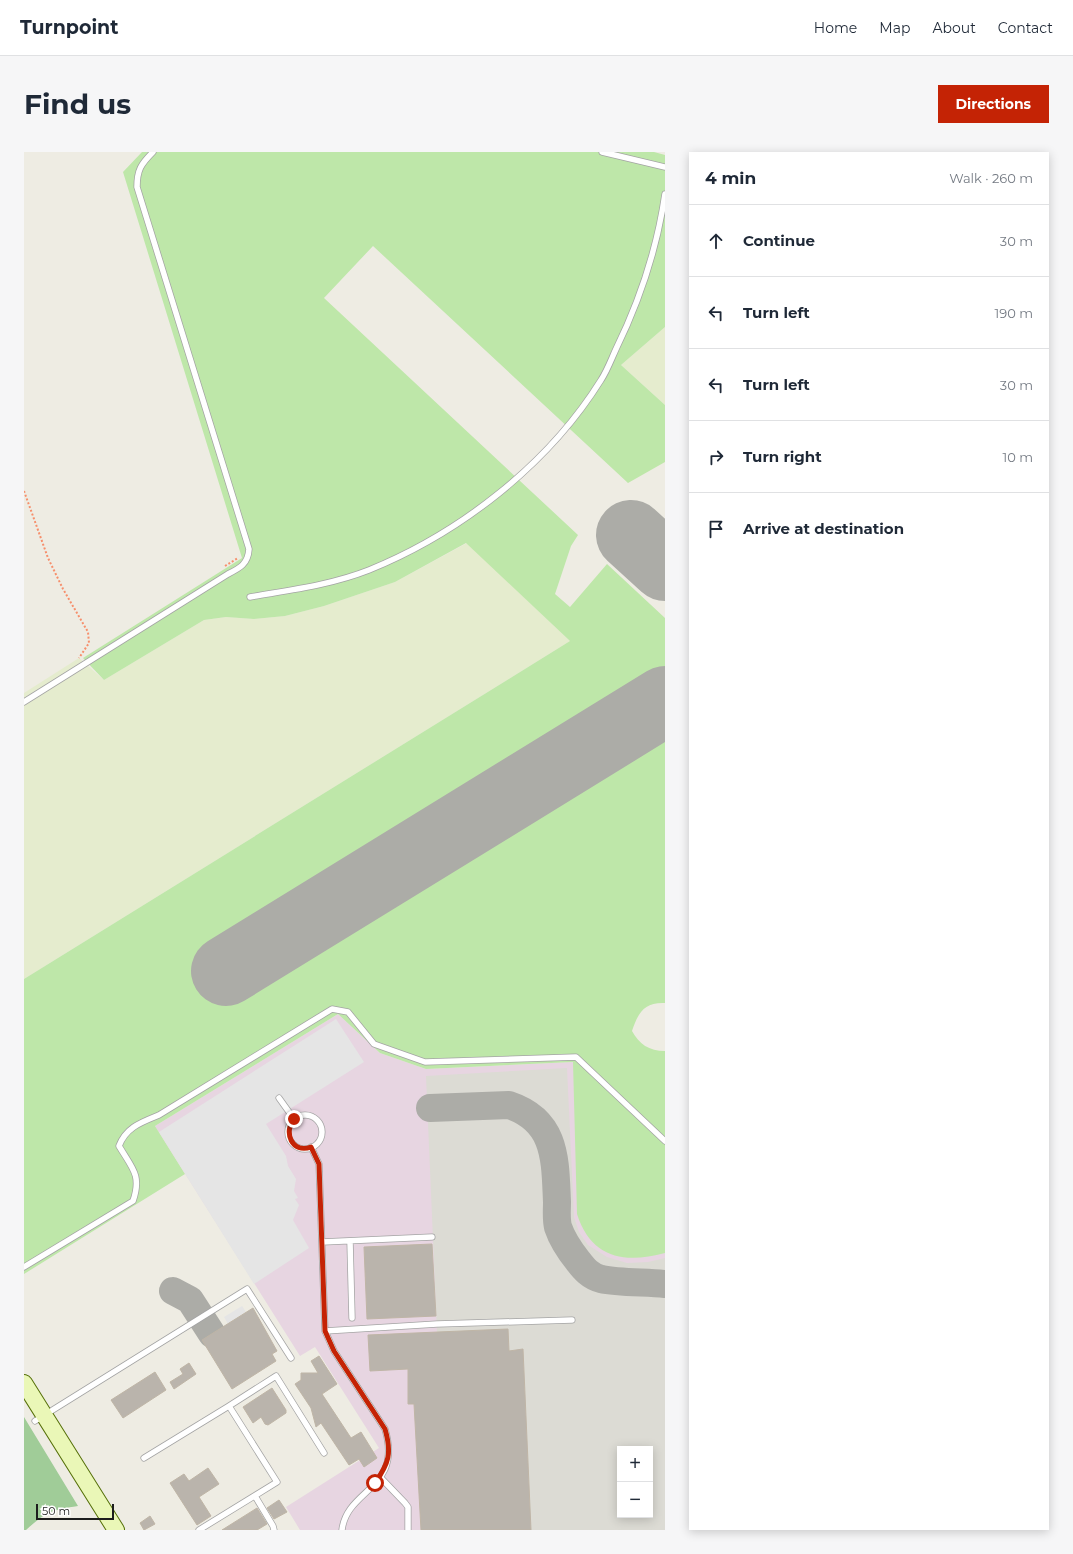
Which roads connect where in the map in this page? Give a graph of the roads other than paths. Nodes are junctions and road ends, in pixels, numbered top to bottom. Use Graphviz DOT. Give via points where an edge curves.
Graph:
graph roads {
  1 [pos="153,152"];
  2 [pos="602,152"];
  3 [pos="665,166"];
  4 [pos="665,194"];
  5 [pos="250,597"];
  6 [pos="24,702"];
  7 [pos="279,1098"];
  8 [pos="294,1119"];
  9 [pos="665,1141"];
  10 [pos="311,1147"];
  11 [pos="432,1237"];
  12 [pos="350,1241"];
  13 [pos="322,1242"];
  14 [pos="24,1268"];
  15 [pos="352,1318"];
  16 [pos="572,1320"];
  17 [pos="325,1331"];
  18 [pos="291,1358"];
  19 [pos="24,1383"];
  20 [pos="24,1404"];
  21 [pos="229,1406"];
  22 [pos="40,1418"];
  23 [pos="324,1454"];
  24 [pos="144,1458"];
  25 [pos="380,1478"];
  26 [pos="255,1496"];
  27 [pos="103,1530"];
  28 [pos="116,1530"];
  29 [pos="200,1530"];
  30 [pos="274,1530"];
  31 [pos="342,1530"];
  32 [pos="408,1530"];
  1 -- 6 [label="lane" via="137,174 137,187 249,549 248,556 242,567"];
  2 -- 3 [label="lane"];
  4 -- 5 [label="lane" via="653,255 631,320 601,380 566,427 517,479 471,516 419,548 368,570 325,584"];
  7 -- 8 [label="lane"];
  8 -- 10 [label="lane" via="288,1128 290,1139 297,1147"];
  8 -- 10 [label="lane" via="299,1116 310,1116 319,1122 320,1138"];
  9 -- 14 [label="lane" via="576,1057 426,1062 374,1044 348,1012 332,1009 159,1115 136,1124 123,1135 119,1146 138,1178 138,1188 133,1201"];
  10 -- 13 [label="lane" via="319,1164"];
  11 -- 12 [label="lane"];
  12 -- 13 [label="lane"];
  12 -- 15 [label="lane"];
  13 -- 17 [label="lane"];
  16 -- 17 [label="lane" via="437,1324"];
  17 -- 25 [label="lane" via="334,1351 385,1429 389,1458"];
  18 -- 22 [label="lane" via="247,1289"];
  19 -- 22 [label="main road"];
  20 -- 22 [label="main road"];
  21 -- 23 [label="lane" via="276,1376"];
  21 -- 24 [label="lane"];
  21 -- 26 [label="lane" via="277,1482"];
  22 -- 27 [label="main road"];
  22 -- 28 [label="main road"];
  25 -- 31 [label="lane" via="352,1508"];
  25 -- 32 [label="lane" via="408,1507"];
  26 -- 29 [label="lane"];
  26 -- 30 [label="lane"];
}
